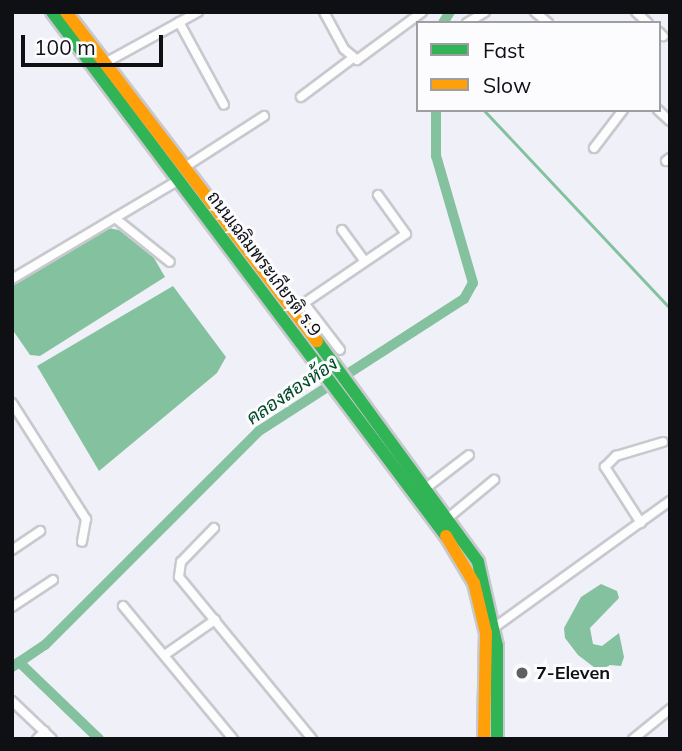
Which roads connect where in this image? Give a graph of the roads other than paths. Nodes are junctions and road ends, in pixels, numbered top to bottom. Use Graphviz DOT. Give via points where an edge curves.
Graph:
graph roads {
  1 [pos="52,12"];
  2 [pos="66,12"];
  3 [pos="198,12"];
  4 [pos="324,12"];
  5 [pos="422,12"];
  6 [pos="179,22"];
  7 [pos="357,59"];
  8 [pos="105,63"];
  9 [pos="301,97"];
  10 [pos="224,105"];
  11 [pos="621,112"];
  12 [pos="264,116"];
  13 [pos="594,148"];
  14 [pos="185,167"];
  15 [pos="179,180"];
  16 [pos="378,195"];
  17 [pos="116,218"];
  18 [pos="342,230"];
  19 [pos="364,260"];
  20 [pos="170,262"];
  21 [pos="12,279"];
  22 [pos="299,307"];
  23 [pos="305,339"];
  24 [pos="340,350"];
  25 [pos="12,402"];
  26 [pos="373,428"];
  27 [pos="663,442"];
  28 [pos="469,455"];
  29 [pos="494,480"];
  30 [pos="426,488"];
  31 [pos="670,501"];
  32 [pos="448,518"];
  33 [pos="641,523"];
  34 [pos="215,528"];
  35 [pos="40,531"];
  36 [pos="82,542"];
  37 [pos="12,550"];
  38 [pos="53,580"];
  39 [pos="12,607"];
  40 [pos="123,607"];
  41 [pos="215,620"];
  42 [pos="490,630"];
  43 [pos="166,654"];
  44 [pos="12,701"];
  45 [pos="670,709"];
  46 [pos="45,731"];
  47 [pos="37,739"];
  48 [pos="52,739"];
  49 [pos="233,739"];
  50 [pos="312,739"];
  51 [pos="484,739"];
  52 [pos="497,739"];
  53 [pos="633,739"];
  1 -- 15 [label="main road, ถนนเฉลิมพระเกียรติ ร.9"];
  2 -- 8 [label="main road, ถนนเฉลิมพระเกียรติ ร.9"];
  3 -- 6 [label="street"];
  4 -- 7 [label="street"];
  5 -- 7 [label="street"];
  6 -- 8 [label="street"];
  6 -- 10 [label="street"];
  7 -- 9 [label="street"];
  8 -- 14 [label="main road, ถนนเฉลิมพระเกียรติ ร.9"];
  11 -- 13 [label="street"];
  12 -- 14 [label="street"];
  14 -- 22 [label="main road, ถนนเฉลิมพระเกียรติ ร.9"];
  15 -- 17 [label="street"];
  15 -- 23 [label="main road, ถนนเฉลิมพระเกียรติ ร.9"];
  16 -- 19 [label="street" via="406,234"];
  17 -- 20 [label="street"];
  17 -- 21 [label="street"];
  18 -- 19 [label="street"];
  19 -- 22 [label="street"];
  22 -- 23 [label="main road, ถนนเฉลิมพระเกียรติ ร.9"];
  22 -- 24 [label="street"];
  23 -- 26 [label="main road, ถนนเฉลิมพระเกียรติ ร.9"];
  25 -- 36 [label="street" via="86,519"];
  26 -- 30 [label="main road, ถนนเฉลิมพระเกียรติ ร.9"];
  26 -- 42 [label="main road, ถนนเฉลิมพระเกียรติ ร.9" via="455,548 474,583"];
  27 -- 33 [label="street" via="616,456 605,467"];
  28 -- 30 [label="street"];
  29 -- 32 [label="street"];
  30 -- 32 [label="main road, ถนนเฉลิมพระเกียรติ ร.9"];
  31 -- 33 [label="street"];
  32 -- 42 [label="main road, ถนนเฉลิมพระเกียรติ ร.9" via="478,562"];
  33 -- 42 [label="street"];
  34 -- 41 [label="street" via="178,569 178,577"];
  35 -- 37 [label="street"];
  38 -- 39 [label="street"];
  40 -- 43 [label="street"];
  41 -- 43 [label="street"];
  41 -- 50 [label="street"];
  42 -- 51 [label="main road, ถนนเฉลิมพระเกียรติ ร.9"];
  42 -- 52 [label="main road, ถนนเฉลิมพระเกียรติ ร.9"];
  43 -- 49 [label="street"];
  44 -- 46 [label="street"];
  45 -- 53 [label="street"];
  46 -- 47 [label="street"];
  46 -- 48 [label="street"];
}
